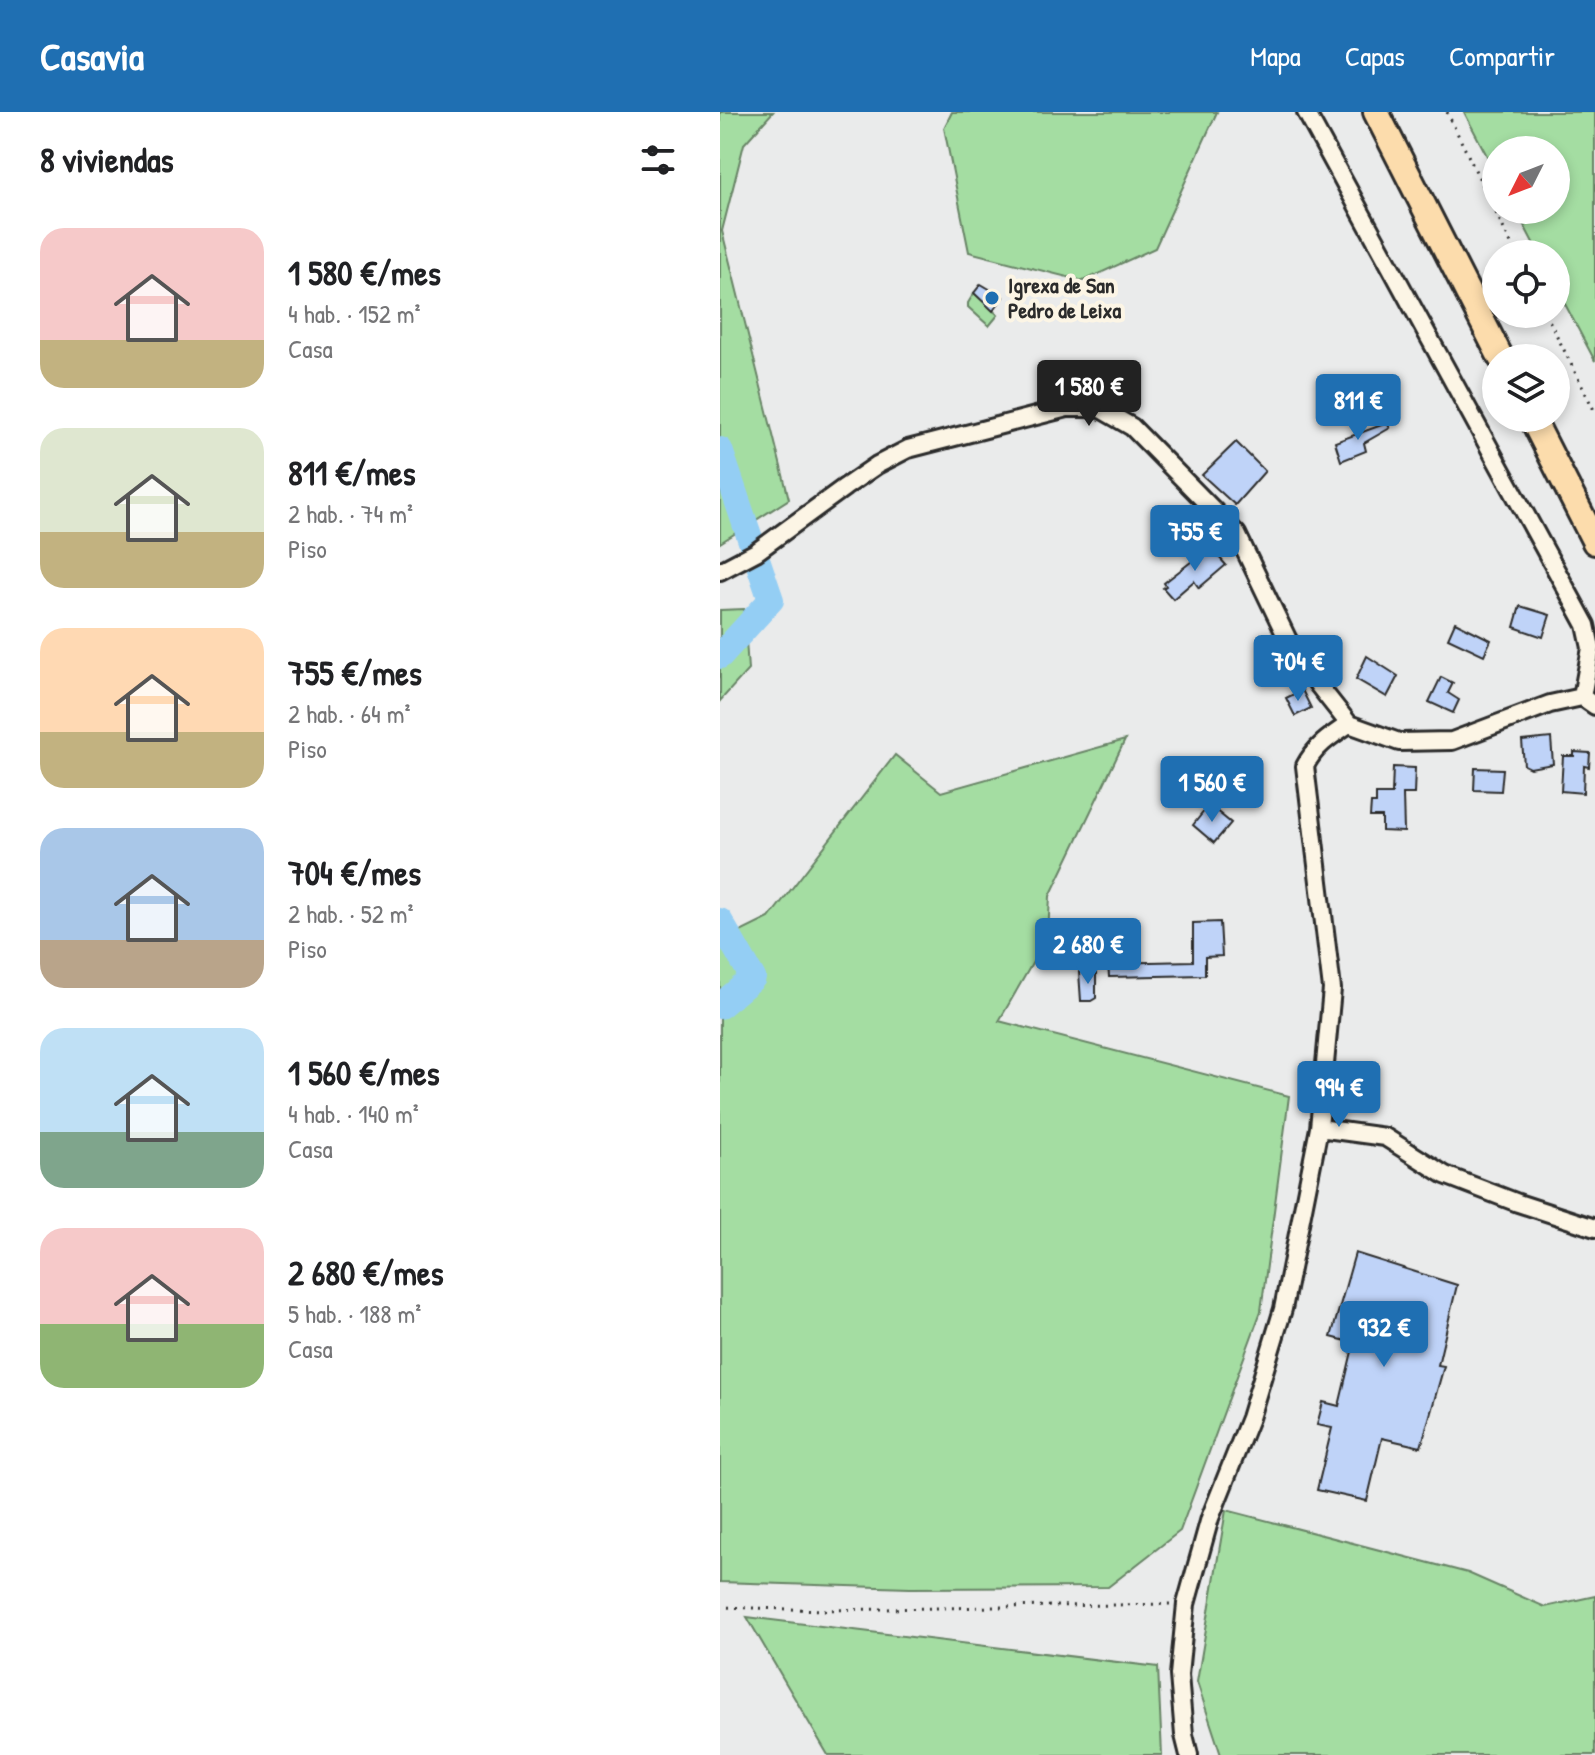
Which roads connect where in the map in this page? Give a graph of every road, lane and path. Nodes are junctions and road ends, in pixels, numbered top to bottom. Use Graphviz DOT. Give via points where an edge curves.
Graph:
graph roads {
  1 [pos="1306,112"];
  2 [pos="1376,112"];
  3 [pos="1447,112"];
  4 [pos="1509,240"];
  5 [pos="1553,328"];
  6 [pos="1494,344"];
  7 [pos="1595,412"];
  8 [pos="1539,432"];
  9 [pos="1595,542"];
  10 [pos="720,571"];
  11 [pos="1588,701"];
  12 [pos="1349,724"];
  13 [pos="1319,1128"];
  14 [pos="1595,1228"];
  15 [pos="1186,1604"];
  16 [pos="720,1607"];
  17 [pos="1189,1755"];
  1 -- 11 [label="street" via="1586,625 1591,648"];
  2 -- 6 [label="highway"];
  3 -- 4 [label="path"];
  5 -- 7 [label="path"];
  8 -- 9 [label="highway"];
  10 -- 12 [label="street" via="908,449 1067,408 1099,408 1132,427 1237,534 1288,640"];
  11 -- 12 [label="street" via="1550,704 1452,741 1399,742"];
  12 -- 13 [label="street" via="1323,741 1305,766 1332,989"];
  13 -- 14 [label="street" via="1385,1137 1445,1175"];
  13 -- 15 [label="street" via="1283,1309 1250,1418 1210,1518"];
  15 -- 16 [label="path"];
  15 -- 17 [label="street" via="1179,1675"];
}
